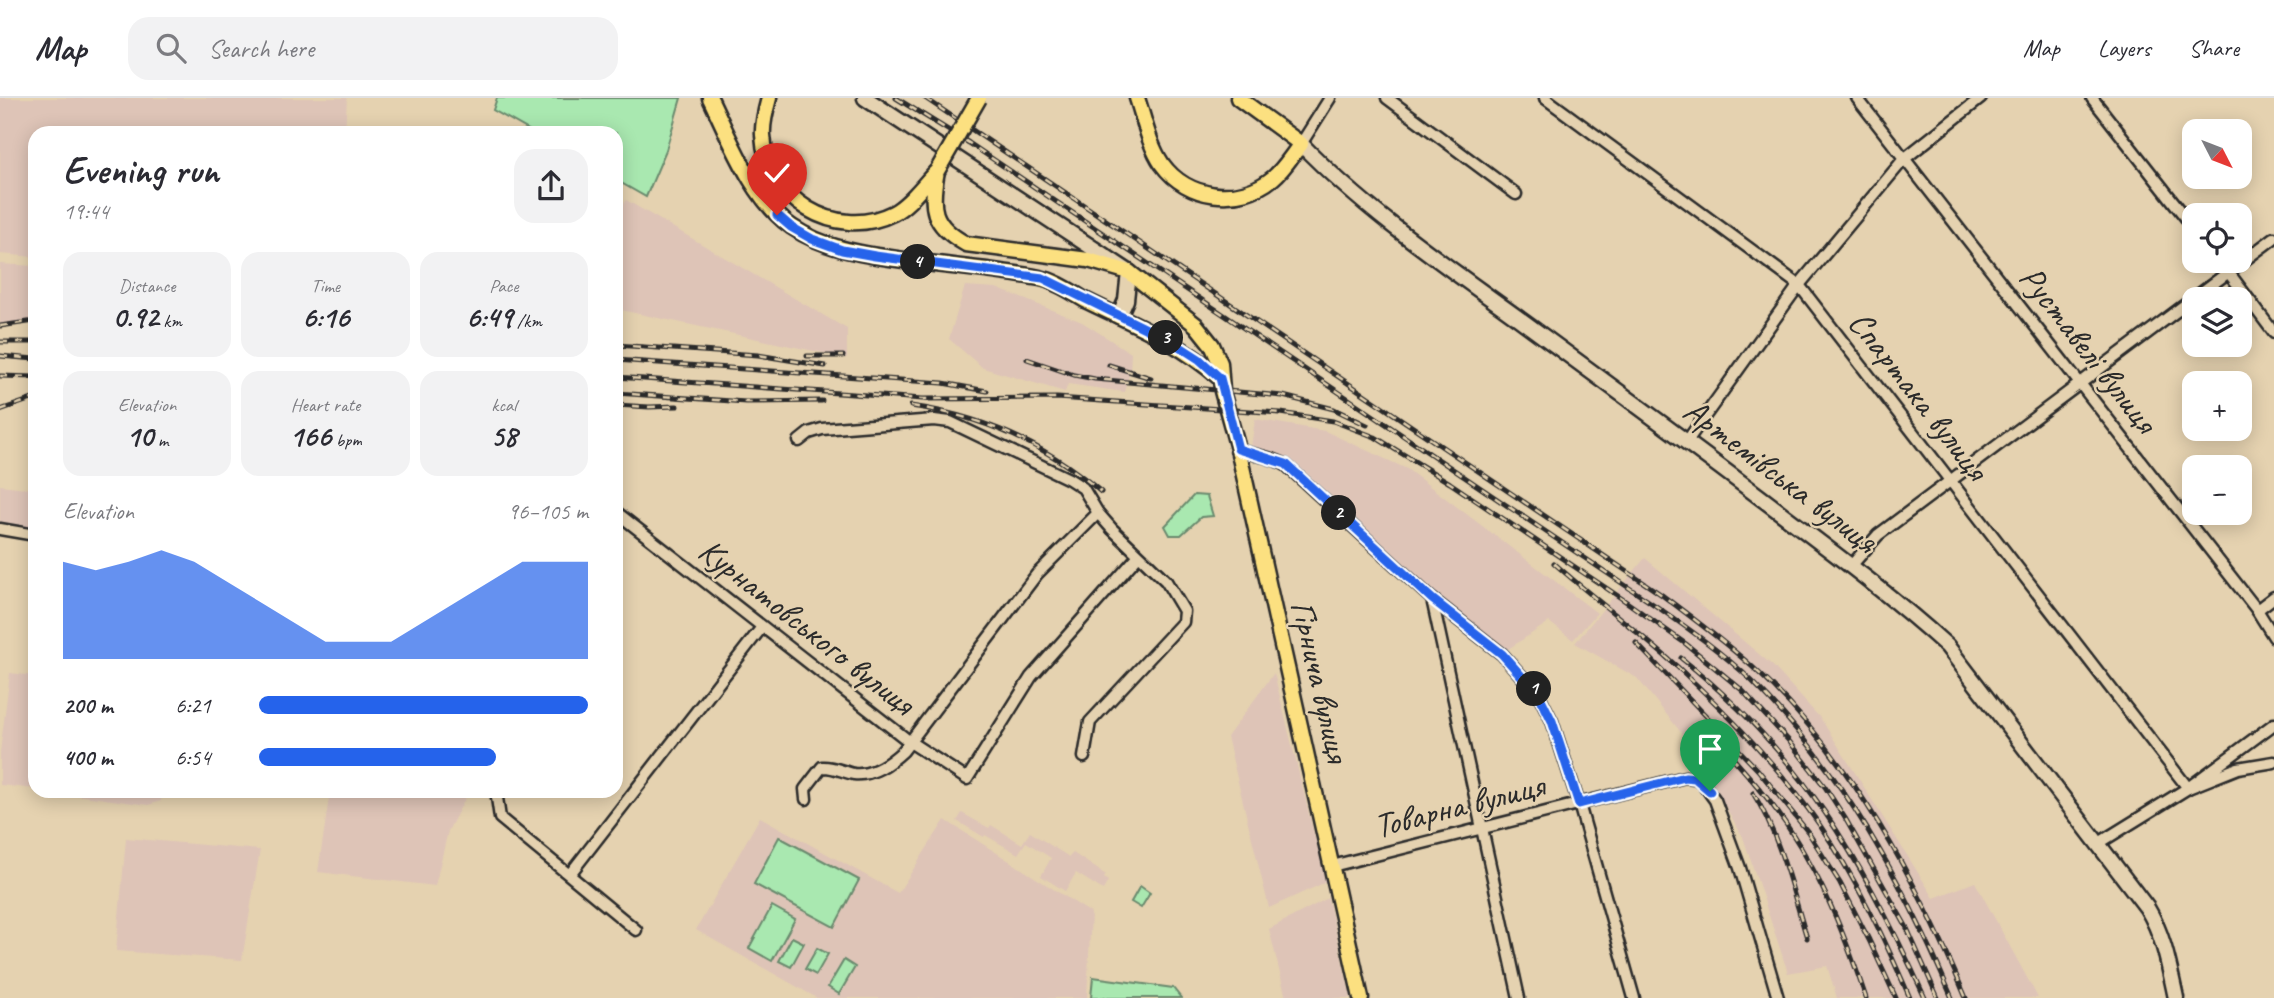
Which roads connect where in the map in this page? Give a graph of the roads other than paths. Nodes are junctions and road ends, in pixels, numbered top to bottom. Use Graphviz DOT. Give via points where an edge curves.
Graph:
graph roads {
  1 [pos="710,98"];
  2 [pos="769,98"];
  3 [pos="865,98"];
  4 [pos="979,98"];
  5 [pos="1137,98"];
  6 [pos="1238,98"];
  7 [pos="1331,98"];
  8 [pos="1387,98"];
  9 [pos="1545,98"];
  10 [pos="1857,98"];
  11 [pos="1981,98"];
  12 [pos="2092,98"];
  13 [pos="1301,144"];
  14 [pos="1904,159"];
  15 [pos="937,171"];
  16 [pos="1517,194"];
  17 [pos="2182,213"];
  18 [pos="2274,238"];
  19 [pos="2252,255"];
  20 [pos="1129,272"];
  21 [pos="2228,273"];
  22 [pos="2230,273"];
  23 [pos="1799,285"];
  24 [pos="1119,316"];
  25 [pos="2274,332"];
  26 [pos="1220,378"];
  27 [pos="2081,383"];
  28 [pos="799,441"];
  29 [pos="1687,441"];
  30 [pos="1238,449"];
  31 [pos="1951,481"];
  32 [pos="1098,513"];
  33 [pos="623,518"];
  34 [pos="0,529"];
  35 [pos="28,534"];
  36 [pos="1138,556"];
  37 [pos="1851,566"];
  38 [pos="2274,597"];
  39 [pos="1432,599"];
  40 [pos="2257,610"];
  41 [pos="762,627"];
  42 [pos="2274,638"];
  43 [pos="2274,724"];
  44 [pos="910,742"];
  45 [pos="1084,757"];
  46 [pos="2274,762"];
  47 [pos="2188,788"];
  48 [pos="497,798"];
  49 [pos="806,799"];
  50 [pos="1579,804"];
  51 [pos="1482,828"];
  52 [pos="2099,843"];
  53 [pos="1332,866"];
  54 [pos="570,874"];
  55 [pos="636,930"];
  56 [pos="1361,998"];
  57 [pos="1519,998"];
  58 [pos="1634,998"];
  59 [pos="1778,998"];
  60 [pos="2176,998"];
  1 -- 24 [label="main road" via="762,197 791,227 812,239 875,256 1043,278"];
  2 -- 15 [label="main road" via="763,134 767,158 784,191 817,215 836,221 867,221 894,213"];
  3 -- 20 [label="main road, Гірнича вулиця"];
  4 -- 15 [label="main road, bridge"];
  5 -- 13 [label="main road" via="1162,164 1192,190 1207,195 1255,188 1273,178"];
  6 -- 13 [label="main road, Артемівська вулиця"];
  7 -- 13 [label="street"];
  8 -- 16 [label="street"];
  9 -- 23 [label="street, Спартака вулиця"];
  10 -- 14 [label="street, Руставелі вулиця"];
  11 -- 14 [label="street"];
  12 -- 17 [label="street"];
  13 -- 29 [label="main road, Артемівська вулиця" via="1385,220"];
  14 -- 23 [label="street"];
  14 -- 27 [label="street, Руставелі вулиця"];
  15 -- 20 [label="main road" via="932,196 935,216 948,234 966,244 1088,260"];
  18 -- 19 [label="street"];
  20 -- 24 [label="main road"];
  20 -- 26 [label="main road, Гірнича вулиця" via="1196,325 1212,345 1220,363"];
  21 -- 27 [label="street"];
  22 -- 25 [label="street"];
  23 -- 29 [label="street"];
  23 -- 31 [label="street, Спартака вулиця"];
  24 -- 26 [label="main road" via="1171,341"];
  26 -- 30 [label="main road, Гірнича вулиця"];
  27 -- 31 [label="street"];
  27 -- 40 [label="street, Руставелі вулиця"];
  28 -- 32 [label="street" via="822,429 934,419 950,422 1077,483"];
  29 -- 37 [label="main road, Артемівська вулиця"];
  30 -- 39 [label="street" via="1286,464"];
  30 -- 53 [label="main road, Гірнича вулиця"];
  31 -- 37 [label="street" via="1878,534"];
  31 -- 47 [label="street, Спартака вулиця"];
  32 -- 36 [label="street"];
  32 -- 44 [label="street" via="1037,574"];
  33 -- 41 [label="street, Курнатовського вулиця"];
  34 -- 35 [label="street"];
  36 -- 44 [label="street, Курнатовського вулиця" via="1031,677 967,779"];
  36 -- 45 [label="street" via="1166,581 1185,617 1090,722"];
  37 -- 52 [label="main road, Артемівська вулиця" via="1947,646"];
  38 -- 40 [label="street"];
  39 -- 50 [label="street" via="1502,654 1540,697"];
  39 -- 51 [label="street"];
  40 -- 42 [label="street, Руставелі вулиця"];
  41 -- 44 [label="street, Курнатовського вулиця"];
  41 -- 54 [label="street"];
  43 -- 47 [label="street"];
  44 -- 49 [label="street" via="882,768 856,774 822,767 805,789"];
  46 -- 47 [label="street" via="2238,768"];
  47 -- 52 [label="street"];
  48 -- 54 [label="street" via="500,818"];
  50 -- 51 [label="street, Товарна вулиця"];
  50 -- 58 [label="street"];
  50 -- 59 [label="street, Товарна вулиця" via="1685,777 1702,782 1715,800 1736,857"];
  51 -- 53 [label="street, Товарна вулиця"];
  51 -- 57 [label="street"];
  52 -- 60 [label="main road, Артемівська вулиця" via="2158,926"];
  53 -- 56 [label="main road, Гірнича вулиця"];
  54 -- 55 [label="street"];
}
